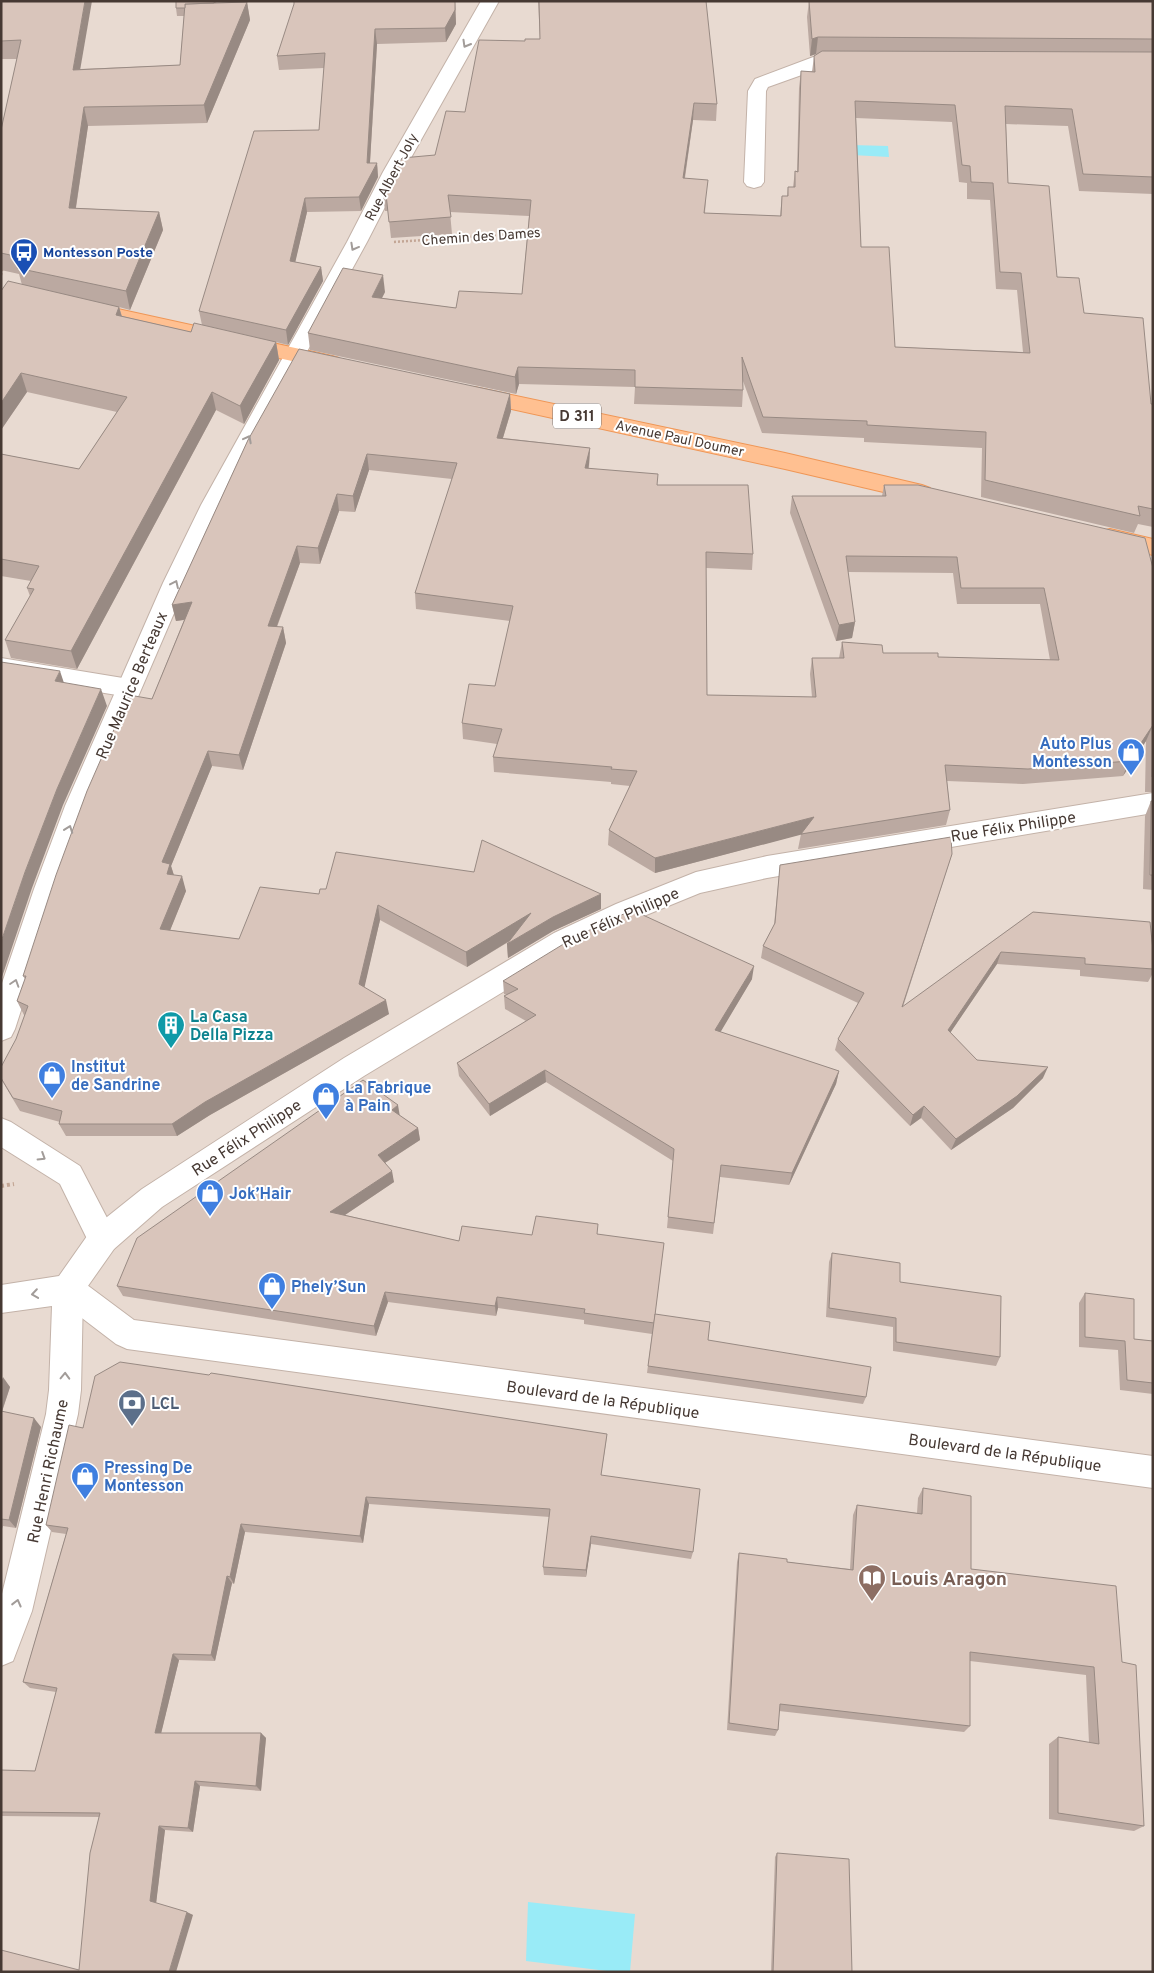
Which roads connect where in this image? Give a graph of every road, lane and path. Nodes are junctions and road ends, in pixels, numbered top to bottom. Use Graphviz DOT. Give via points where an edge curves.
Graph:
graph roads {
  1 [pos="490,1"];
  2 [pos="864,61"];
  3 [pos="754,182"];
  4 [pos="537,232"];
  5 [pos="357,242"];
  6 [pos="2,265"];
  7 [pos="1,275"];
  8 [pos="68,304"];
  9 [pos="294,355"];
  10 [pos="356,368"];
  11 [pos="452,389"];
  12 [pos="937,497"];
  13 [pos="1090,532"];
  14 [pos="1153,547"];
  15 [pos="1,667"];
  16 [pos="129,688"];
  17 [pos="1153,803"];
  18 [pos="1,1029"];
  19 [pos="1,1131"];
  20 [pos="103,1239"];
  21 [pos="68,1289"];
  22 [pos="1,1299"];
  23 [pos="1153,1472"];
  24 [pos="1,1649"];
  1 -- 5 [label="street, Rue Albert Joly, one-way"];
  2 -- 3 [label="street" via="816,61 761,83 757,91"];
  4 -- 5 [label="path, Chemin des Dames" via="377,244"];
  5 -- 9 [label="street, Rue Albert Joly, one-way"];
  6 -- 7 [label="path"];
  8 -- 9 [label="main road"];
  9 -- 10 [label="main road"];
  16 -- 9 [label="street, Rue Maurice Berteaux, one-way" via="212,505"];
  11 -- 12 [label="main road, Avenue Paul Doumer / D 311"];
  13 -- 14 [label="main road"];
  15 -- 16 [label="street"];
  18 -- 16 [label="street, Rue Maurice Berteaux, one-way" via="46,889"];
  17 -- 20 [label="street, Rue Félix Philippe" via="767,867 696,883 624,912 564,941 354,1067 152,1198"];
  19 -- 20 [label="street, one-way" via="70,1175"];
  20 -- 21 [label="street, Rue Félix Philippe"];
  21 -- 22 [label="street, one-way"];
  21 -- 23 [label="street, Boulevard de la République" via="127,1334 156,1339"];
  24 -- 21 [label="street, Rue Henri Richaume, one-way" via="15,1611 62,1414"];
}
